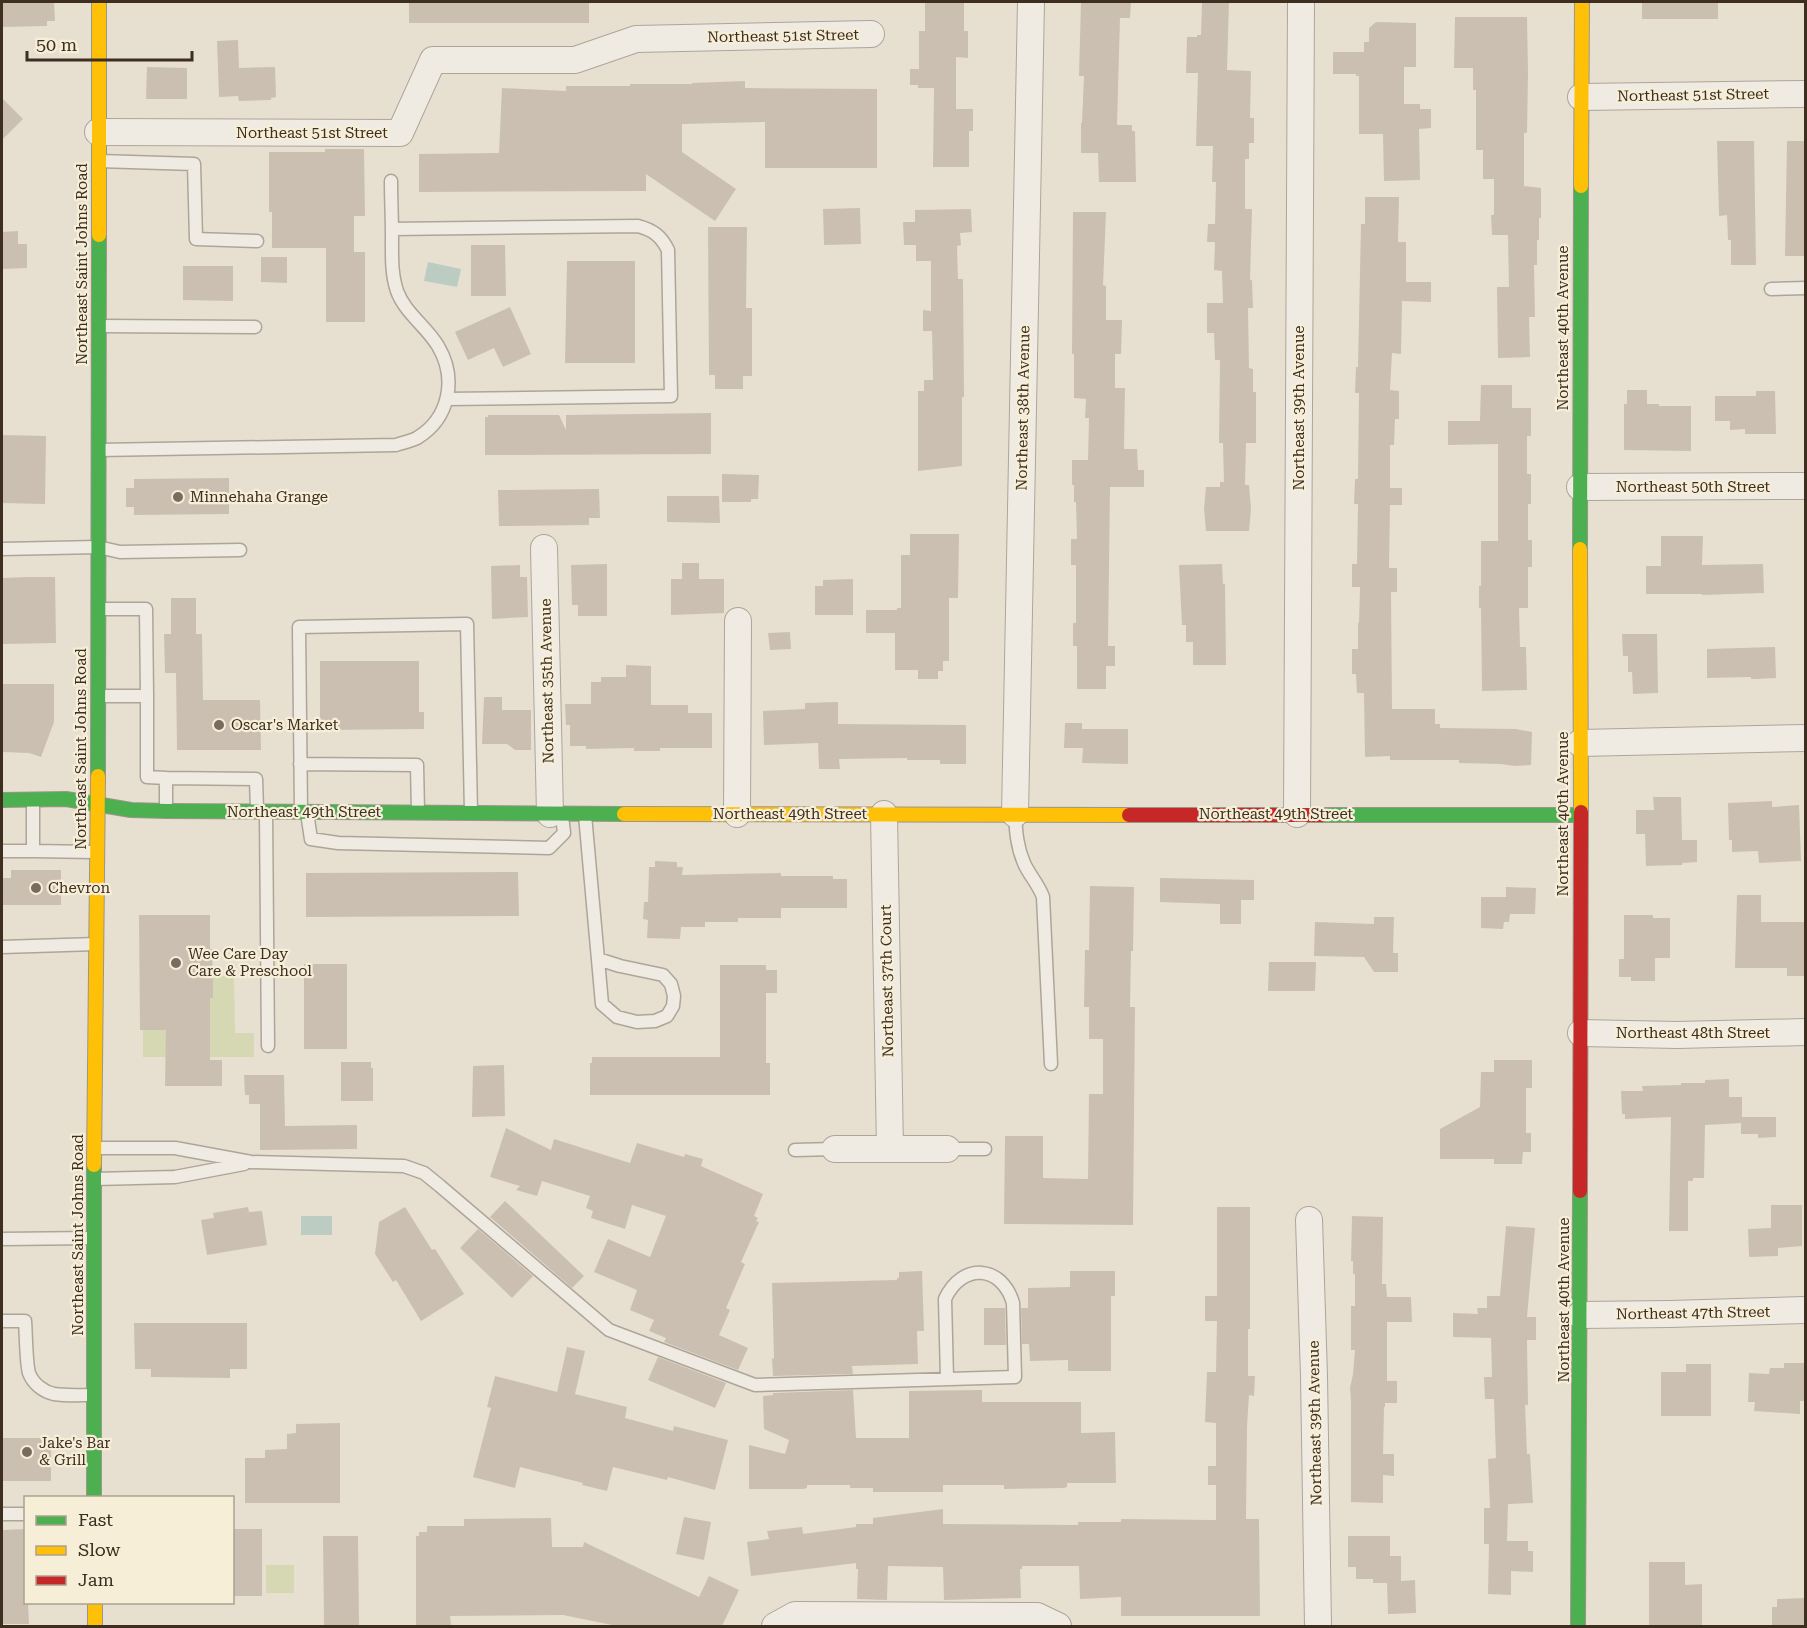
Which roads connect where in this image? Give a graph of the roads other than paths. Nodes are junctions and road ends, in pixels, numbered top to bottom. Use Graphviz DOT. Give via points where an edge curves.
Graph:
graph roads {
  1 [pos="99,2"];
  2 [pos="1031,2"];
  3 [pos="1301,2"];
  4 [pos="1581,2"];
  5 [pos="871,34"];
  6 [pos="1806,93"];
  7 [pos="1581,97"];
  8 [pos="98,132"];
  9 [pos="98,161"];
  10 [pos="391,181"];
  11 [pos="392,229"];
  12 [pos="257,241"];
  13 [pos="1806,288"];
  14 [pos="1771,289"];
  15 [pos="98,326"];
  16 [pos="255,327"];
  17 [pos="447,399"];
  18 [pos="98,450"];
  19 [pos="1806,486"];
  20 [pos="1580,487"];
  21 [pos="98,547"];
  22 [pos="544,548"];
  23 [pos="2,549"];
  24 [pos="240,550"];
  25 [pos="98,609"];
  26 [pos="738,621"];
  27 [pos="98,696"];
  28 [pos="147,696"];
  29 [pos="1806,738"];
  30 [pos="1580,743"];
  31 [pos="300,764"];
  32 [pos="166,778"];
  33 [pos="33,799"];
  34 [pos="2,800"];
  35 [pos="98,805"];
  36 [pos="166,811"];
  37 [pos="262,811"];
  38 [pos="304,812"];
  39 [pos="418,812"];
  40 [pos="471,813"];
  41 [pos="556,814"];
  42 [pos="585,814"];
  43 [pos="737,814"];
  44 [pos="884,814"];
  45 [pos="1015,814"];
  46 [pos="1297,814"];
  47 [pos="1579,815"];
  48 [pos="2,851"];
  49 [pos="33,851"];
  50 [pos="98,852"];
  51 [pos="96,944"];
  52 [pos="2,947"];
  53 [pos="598,959"];
  54 [pos="1806,1032"];
  55 [pos="1581,1034"];
  56 [pos="268,1046"];
  57 [pos="1051,1064"];
  58 [pos="94,1148"];
  59 [pos="835,1149"];
  60 [pos="890,1149"];
  61 [pos="947,1149"];
  62 [pos="985,1149"];
  63 [pos="795,1150"];
  64 [pos="251,1162"];
  65 [pos="94,1179"];
  66 [pos="1309,1220"];
  67 [pos="94,1238"];
  68 [pos="2,1239"];
  69 [pos="1806,1310"];
  70 [pos="1580,1315"];
  71 [pos="2,1321"];
  72 [pos="947,1379"];
  73 [pos="94,1395"];
  74 [pos="94,1496"];
  75 [pos="2,1514"];
  76 [pos="24,1514"];
  77 [pos="95,1604"];
  78 [pos="95,1626"];
  79 [pos="775,1626"];
  80 [pos="1058,1626"];
  81 [pos="1318,1626"];
  82 [pos="1578,1626"];
  1 -- 8 [label="street, Northeast Saint Johns Road"];
  2 -- 45 [label="street, Northeast 38th Avenue"];
  3 -- 46 [label="street, Northeast 39th Avenue"];
  4 -- 7 [label="street, Northeast 40th Avenue"];
  5 -- 8 [label="street, Northeast 51st Street" via="636,39 575,60 433,60 400,133"];
  6 -- 7 [label="street, Northeast 51st Street"];
  7 -- 20 [label="street, Northeast 40th Avenue"];
  8 -- 9 [label="street, Northeast Saint Johns Road"];
  9 -- 12 [label="lane" via="195,164 195,239"];
  9 -- 15 [label="street, Northeast Saint Johns Road"];
  10 -- 11 [label="lane"];
  11 -- 17 [label="lane" via="392,271 397,292 438,345 447,364"];
  11 -- 17 [label="lane" via="638,226 657,234 668,250 671,396"];
  13 -- 14 [label="lane"];
  15 -- 16 [label="lane"];
  15 -- 18 [label="street, Northeast Saint Johns Road"];
  17 -- 18 [label="lane" via="433,425 416,439 396,446"];
  18 -- 21 [label="street, Northeast Saint Johns Road"];
  19 -- 20 [label="street, Northeast 50th Street"];
  20 -- 30 [label="street, Northeast 40th Avenue"];
  21 -- 23 [label="lane"];
  21 -- 24 [label="lane" via="120,552"];
  21 -- 25 [label="street, Northeast Saint Johns Road"];
  22 -- 41 [label="street, Northeast 35th Avenue"];
  25 -- 27 [label="street, Northeast Saint Johns Road"];
  25 -- 28 [label="lane" via="146,609"];
  26 -- 43 [label="street"];
  27 -- 28 [label="lane"];
  27 -- 35 [label="street, Northeast Saint Johns Road"];
  28 -- 32 [label="lane" via="147,777"];
  29 -- 30 [label="street"];
  30 -- 47 [label="street, Northeast 40th Avenue"];
  31 -- 38 [label="lane"];
  31 -- 39 [label="lane" via="417,765"];
  31 -- 40 [label="lane" via="299,627 468,624"];
  32 -- 36 [label="lane"];
  32 -- 37 [label="lane" via="256,779"];
  33 -- 34 [label="street, Northeast 49th Street"];
  33 -- 35 [label="street, Northeast 49th Street" via="66,799"];
  33 -- 49 [label="lane"];
  35 -- 36 [label="street, Northeast 49th Street"];
  35 -- 50 [label="street, Northeast Saint Johns Road"];
  36 -- 37 [label="street, Northeast 49th Street"];
  37 -- 38 [label="street, Northeast 49th Street"];
  37 -- 56 [label="lane"];
  38 -- 39 [label="street, Northeast 49th Street"];
  38 -- 41 [label="lane" via="311,839 338,843 549,848 564,833"];
  39 -- 40 [label="street, Northeast 49th Street"];
  40 -- 41 [label="street, Northeast 49th Street"];
  41 -- 42 [label="street, Northeast 49th Street"];
  42 -- 43 [label="street, Northeast 49th Street"];
  42 -- 53 [label="lane"];
  43 -- 44 [label="street, Northeast 49th Street"];
  44 -- 45 [label="street, Northeast 49th Street"];
  44 -- 60 [label="street, Northeast 37th Court"];
  45 -- 46 [label="street, Northeast 49th Street"];
  45 -- 57 [label="lane" via="1017,845 1024,866 1043,897"];
  46 -- 47 [label="street, Northeast 49th Street"];
  47 -- 55 [label="street, Northeast 40th Avenue"];
  48 -- 49 [label="lane"];
  49 -- 50 [label="lane"];
  50 -- 51 [label="street, Northeast Saint Johns Road"];
  51 -- 52 [label="lane"];
  51 -- 58 [label="street, Northeast Saint Johns Road"];
  53 -- 53 [label="lane" via="602,1004 617,1017 637,1022 667,1016 674,996 663,975"];
  54 -- 55 [label="street, Northeast 48th Street"];
  55 -- 70 [label="street, Northeast 40th Avenue"];
  58 -- 64 [label="lane" via="175,1148"];
  58 -- 65 [label="street, Northeast Saint Johns Road"];
  59 -- 60 [label="street"];
  59 -- 63 [label="lane"];
  60 -- 61 [label="street"];
  61 -- 62 [label="lane"];
  64 -- 65 [label="lane" via="175,1177"];
  64 -- 72 [label="lane" via="404,1166 423,1173 609,1330 755,1385"];
  65 -- 67 [label="street, Northeast Saint Johns Road"];
  66 -- 81 [label="street, Northeast 39th Avenue"];
  67 -- 68 [label="lane"];
  67 -- 73 [label="street, Northeast Saint Johns Road"];
  69 -- 70 [label="street, Northeast 47th Street"];
  70 -- 82 [label="street, Northeast 40th Avenue"];
  71 -- 73 [label="lane" via="25,1320 29,1373 34,1382 52,1394"];
  72 -- 72 [label="lane" via="1015,1377 1013,1303 1003,1282 993,1275 969,1274 950,1288 945,1299"];
  73 -- 74 [label="street, Northeast Saint Johns Road"];
  75 -- 76 [label="lane"];
  77 -- 78 [label="street"];
  79 -- 80 [label="street" via="795,1615 1037,1616"];
}
